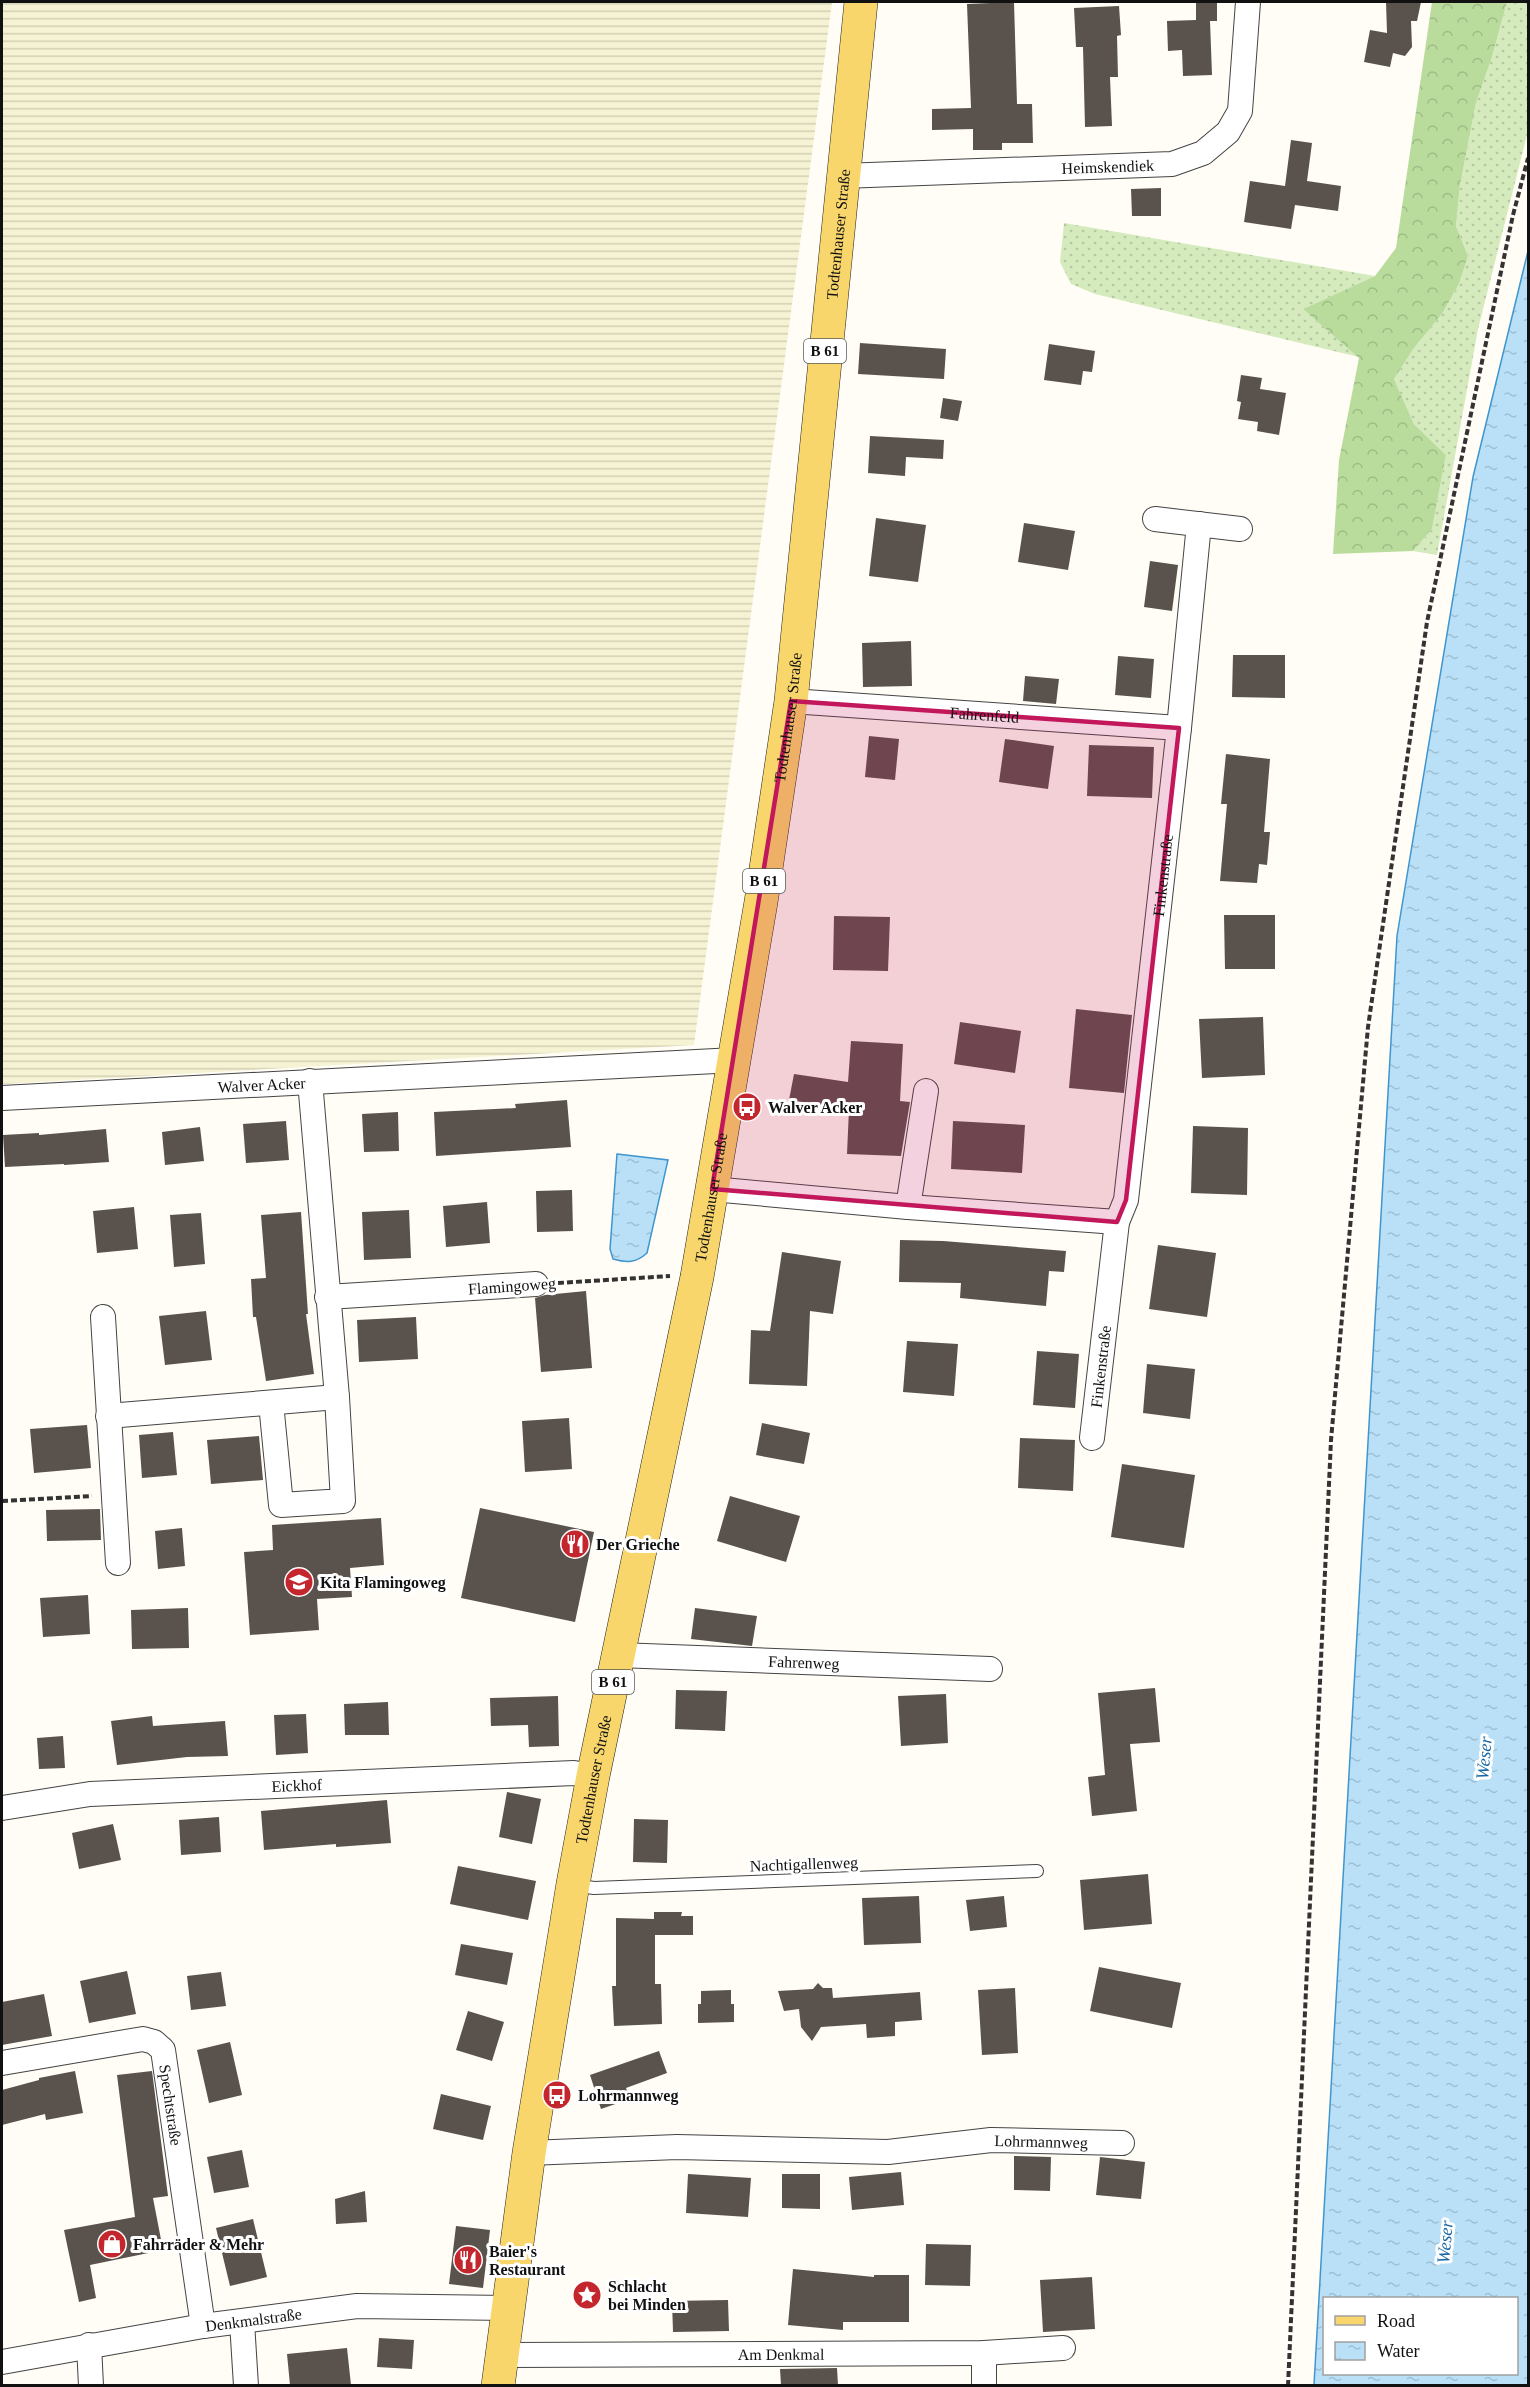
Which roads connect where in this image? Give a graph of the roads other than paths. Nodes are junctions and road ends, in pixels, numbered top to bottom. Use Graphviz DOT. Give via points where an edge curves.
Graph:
graph roads {
  1 [pos="861,2"];
  2 [pos="1248,2"];
  3 [pos="842,176"];
  4 [pos="1155,519"];
  5 [pos="1199,524"];
  6 [pos="1239,529"];
  7 [pos="790,701"];
  8 [pos="1179,728"];
  9 [pos="735,1060"];
  10 [pos="310,1081"];
  11 [pos="926,1091"];
  12 [pos="2,1098"];
  13 [pos="712,1189"];
  14 [pos="908,1207"];
  15 [pos="1116,1222"];
  16 [pos="536,1284"];
  17 [pos="327,1297"];
  18 [pos="103,1317"];
  19 [pos="337,1397"];
  20 [pos="271,1403"];
  21 [pos="108,1416"];
  22 [pos="1092,1438"];
  23 [pos="118,1563"];
  24 [pos="618,1655"];
  25 [pos="990,1669"];
  26 [pos="593,1776"];
  27 [pos="2,1808"];
  28 [pos="1037,1872"];
  29 [pos="573,1884"];
  30 [pos="2,2063"];
  31 [pos="1122,2143"];
  32 [pos="529,2153"];
  33 [pos="508,2308"];
  34 [pos="243,2322"];
  35 [pos="203,2326"];
  36 [pos="89,2345"];
  37 [pos="1063,2348"];
  38 [pos="984,2353"];
  39 [pos="2,2362"];
  40 [pos="499,2370"];
  41 [pos="91,2385"];
  42 [pos="246,2385"];
  43 [pos="984,2385"];
  1 -- 3 [label="main road, Todtenhauser Straße / B 61"];
  2 -- 3 [label="street, Heimskendiek" via="1240,111 1228,132 1203,153 1172,164"];
  3 -- 7 [label="main road, Todtenhauser Straße / B 61"];
  4 -- 5 [label="street"];
  5 -- 6 [label="street"];
  5 -- 8 [label="street, Finkenstraße"];
  7 -- 8 [label="street, Fahrenfeld"];
  7 -- 9 [label="main road, Todtenhauser Straße / B 61"];
  8 -- 15 [label="street, Finkenstraße" via="1126,1200"];
  9 -- 10 [label="street, Walver Acker"];
  9 -- 13 [label="main road, Todtenhauser Straße / B 61"];
  10 -- 12 [label="street, Walver Acker"];
  10 -- 17 [label="street"];
  11 -- 14 [label="street"];
  13 -- 14 [label="street"];
  13 -- 24 [label="main road, Todtenhauser Straße / B 61"];
  14 -- 15 [label="street"];
  15 -- 22 [label="street, Finkenstraße"];
  16 -- 17 [label="street, Flamingoweg"];
  17 -- 19 [label="street"];
  18 -- 21 [label="street"];
  19 -- 20 [label="street"];
  19 -- 20 [label="street" via="343,1501 281,1505"];
  20 -- 21 [label="street"];
  21 -- 23 [label="street"];
  24 -- 25 [label="street, Fahrenweg"];
  24 -- 26 [label="main road, Todtenhauser Straße / B 61"];
  26 -- 27 [label="street, Eickhof" via="574,1773 90,1794"];
  26 -- 29 [label="main road, Todtenhauser Straße / B 61"];
  28 -- 29 [label="lane, Nachtigallenweg" via="594,1888"];
  29 -- 32 [label="main road, Todtenhauser Straße / B 61"];
  30 -- 35 [label="street, Spechtstraße" via="143,2039 163,2050"];
  31 -- 32 [label="street, Lohrmannweg" via="991,2140 888,2152 677,2147"];
  32 -- 33 [label="main road, Todtenhauser Straße / B 61"];
  33 -- 34 [label="street, Denkmalstraße" via="357,2306"];
  33 -- 40 [label="main road, Todtenhauser Straße / B 61"];
  34 -- 35 [label="street, Denkmalstraße"];
  34 -- 42 [label="street"];
  35 -- 36 [label="street, Denkmalstraße"];
  36 -- 39 [label="street, Denkmalstraße"];
  36 -- 41 [label="street"];
  37 -- 38 [label="street, Am Denkmal"];
  38 -- 40 [label="street, Am Denkmal"];
  38 -- 43 [label="street"];
}
